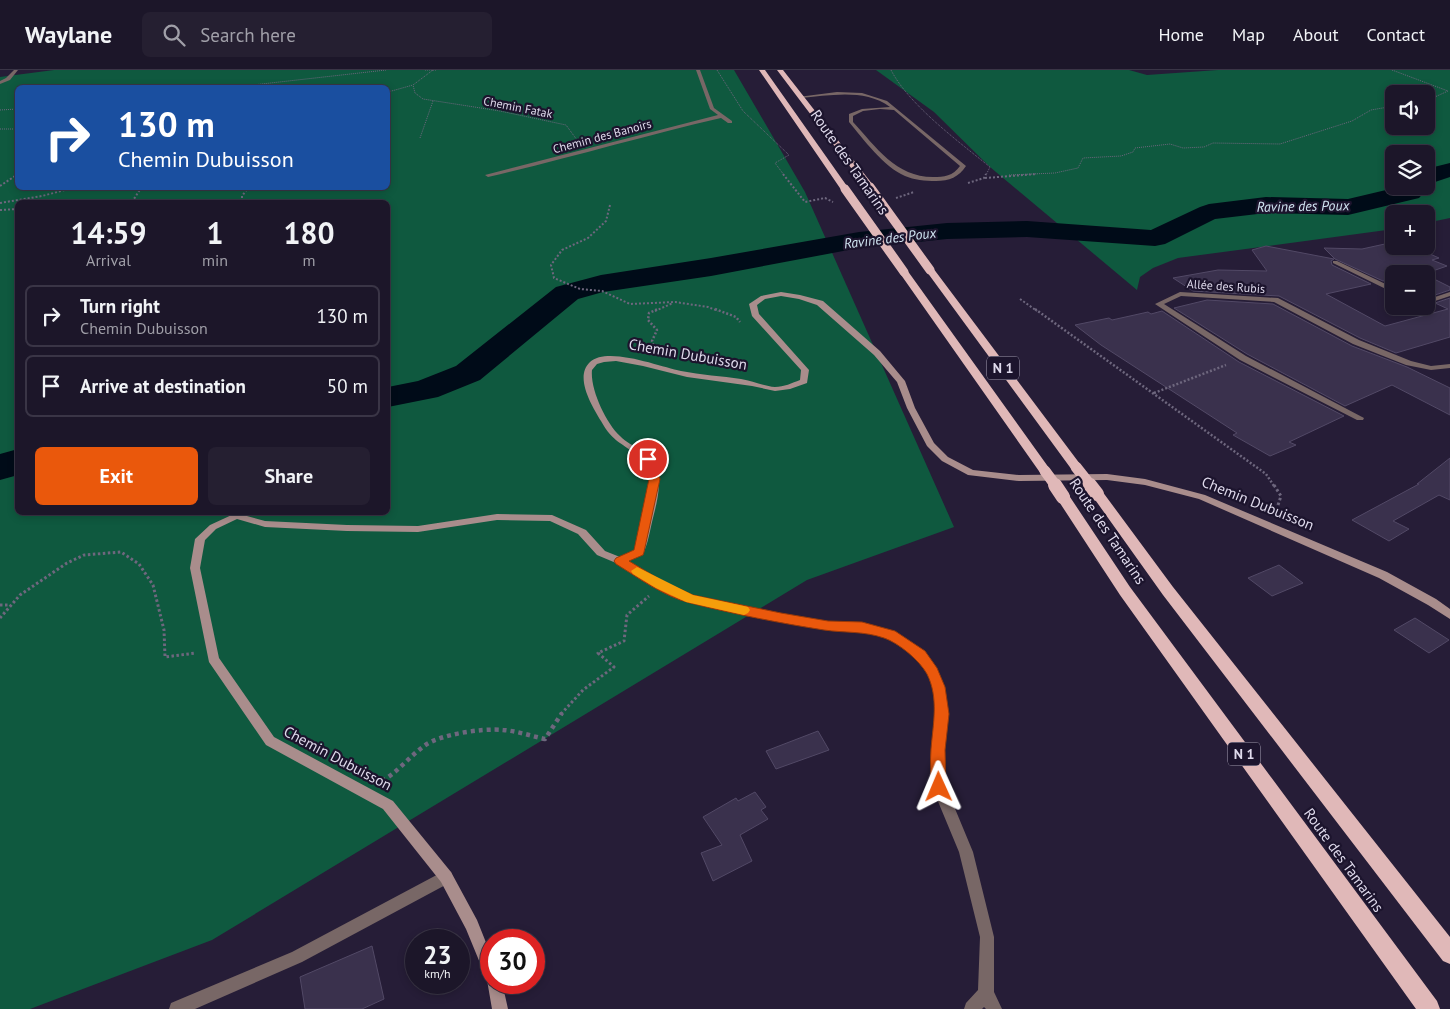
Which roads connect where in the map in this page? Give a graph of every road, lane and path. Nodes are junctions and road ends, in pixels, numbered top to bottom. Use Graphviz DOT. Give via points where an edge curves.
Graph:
graph roads {
  1 [pos="17,70"];
  2 [pos="386,70"];
  3 [pos="425,70"];
  4 [pos="434,70"];
  5 [pos="698,70"];
  6 [pos="762,70"];
  7 [pos="780,70"];
  8 [pos="1392,70"];
  9 [pos="0,83"];
  10 [pos="267,83"];
  11 [pos="251,85"];
  12 [pos="414,85"];
  13 [pos="390,91"];
  14 [pos="800,97"];
  15 [pos="1435,97"];
  16 [pos="433,101"];
  17 [pos="15,108"];
  18 [pos="1385,108"];
  19 [pos="895,109"];
  20 [pos="0,110"];
  21 [pos="721,116"];
  22 [pos="730,122"];
  23 [pos="0,129"];
  24 [pos="15,129"];
  25 [pos="420,138"];
  26 [pos="588,151"];
  27 [pos="488,175"];
  28 [pos="15,176"];
  29 [pos="984,178"];
  30 [pos="0,186"];
  31 [pos="64,190"];
  32 [pos="15,200"];
  33 [pos="18,200"];
  34 [pos="0,203"];
  35 [pos="610,205"];
  36 [pos="15,209"];
  37 [pos="0,210"];
  38 [pos="1335,262"];
  39 [pos="1385,287"];
  40 [pos="1450,294"];
  41 [pos="1020,299"];
  42 [pos="1435,299"];
  43 [pos="675,302"];
  44 [pos="769,329"];
  45 [pos="1243,358"];
  46 [pos="1450,366"];
  47 [pos="678,373"];
  48 [pos="1154,393"];
  49 [pos="1360,418"];
  50 [pos="1268,525"];
  51 [pos="620,561"];
  52 [pos="660,585"];
  53 [pos="11,605"];
  54 [pos="0,606"];
  55 [pos="1450,615"];
  56 [pos="0,618"];
  57 [pos="211,651"];
  58 [pos="363,792"];
  59 [pos="446,877"];
  60 [pos="480,946"];
  61 [pos="1450,954"];
  62 [pos="497,994"];
  63 [pos="986,994"];
  64 [pos="177,1009"];
  65 [pos="500,1009"];
  66 [pos="972,1009"];
  67 [pos="994,1009"];
  68 [pos="1429,1009"];
  1 -- 9 [label="street"];
  2 -- 10 [label="path"];
  3 -- 4 [label="path"];
  4 -- 12 [label="path"];
  5 -- 21 [label="street" via="709,103"];
  6 -- 68 [label="highway, Route des Tamarins / N 1, bridge" via="1045,471 1125,591"];
  7 -- 14 [label="highway, Route des Tamarins / N 1"];
  8 -- 15 [label="path" via="1418,77 1448,91"];
  10 -- 11 [label="path"];
  12 -- 13 [label="path"];
  12 -- 16 [label="path, Chemin Fatak" via="415,93"];
  14 -- 19 [label="street" via="877,96"];
  14 -- 61 [label="highway, Route des Tamarins / N 1, bridge" via="1168,590"];
  16 -- 25 [label="path"];
  16 -- 26 [label="path, Chemin Fatak" via="566,125"];
  17 -- 20 [label="path"];
  18 -- 29 [label="path" via="1280,144 1213,144 1183,148 1170,144 1151,145 1135,148 1133,152 1120,156 1083,158 1078,168 1066,172"];
  19 -- 19 [label="street" via="963,166 959,173 944,179 904,175 850,122 851,115 862,110"];
  21 -- 22 [label="street"];
  21 -- 26 [label="street, Chemin des Banoirs"];
  23 -- 24 [label="path"];
  26 -- 27 [label="street, Chemin des Banoirs"];
  28 -- 30 [label="path"];
  31 -- 33 [label="path"];
  32 -- 34 [label="path"];
  35 -- 43 [label="path" via="606,221 588,238 562,250 551,265 554,278 580,289 602,291 630,304"];
  36 -- 37 [label="path"];
  38 -- 39 [label="street"];
  40 -- 42 [label="street"];
  41 -- 48 [label="path"];
  43 -- 44 [label="path" via="708,308 736,318 743,325"];
  43 -- 47 [label="path" via="648,313 648,320 656,330 652,341 657,357"];
  44 -- 47 [label="main road, Chemin Dubuisson" via="805,370 804,381 776,389"];
  44 -- 50 [label="main road, Chemin Dubuisson" via="755,314 753,304 763,297 781,294 820,303 877,353 901,381 930,444 945,459 971,473 1019,478 1107,477 1145,482 1202,497"];
  45 -- 46 [label="street, Allée des Rubis" via="1159,304 1180,294 1276,300 1356,342 1409,363 1431,368"];
  45 -- 48 [label="path"];
  45 -- 49 [label="street, Allée des Rubis"];
  47 -- 51 [label="main road, Chemin Dubuisson" via="623,358 593,363 588,369 587,378 597,408 616,437 648,459 655,479 639,552"];
  48 -- 50 [label="path" via="1266,474 1281,496 1275,516"];
  50 -- 55 [label="main road, Chemin Dubuisson" via="1383,575"];
  51 -- 52 [label="street"];
  51 -- 57 [label="main road, Chemin Dubuisson" via="601,553 582,532 552,518 497,517 418,528 347,528 265,524 236,516 213,527 200,539 195,568"];
  52 -- 58 [label="path" via="627,615 624,641 598,654 614,667 587,685 561,712 545,738 503,730 445,737 425,745 394,774"];
  52 -- 63 [label="street" via="690,599 828,626 862,627 891,635 920,654 939,687 942,714 938,750 939,787 966,852 987,937"];
  53 -- 54 [label="path"];
  53 -- 56 [label="path"];
  53 -- 57 [label="path" via="20,595 67,563 84,555 121,552 139,564 153,584 164,630 165,658"];
  57 -- 58 [label="main road, Chemin Dubuisson" via="213,659 270,741"];
  58 -- 59 [label="main road, Chemin Dubuisson" via="388,805"];
  59 -- 60 [label="main road, Chemin Dubuisson"];
  59 -- 64 [label="street" via="297,957"];
  62 -- 65 [label="main road"];
  63 -- 66 [label="street"];
  63 -- 67 [label="street"];
}
